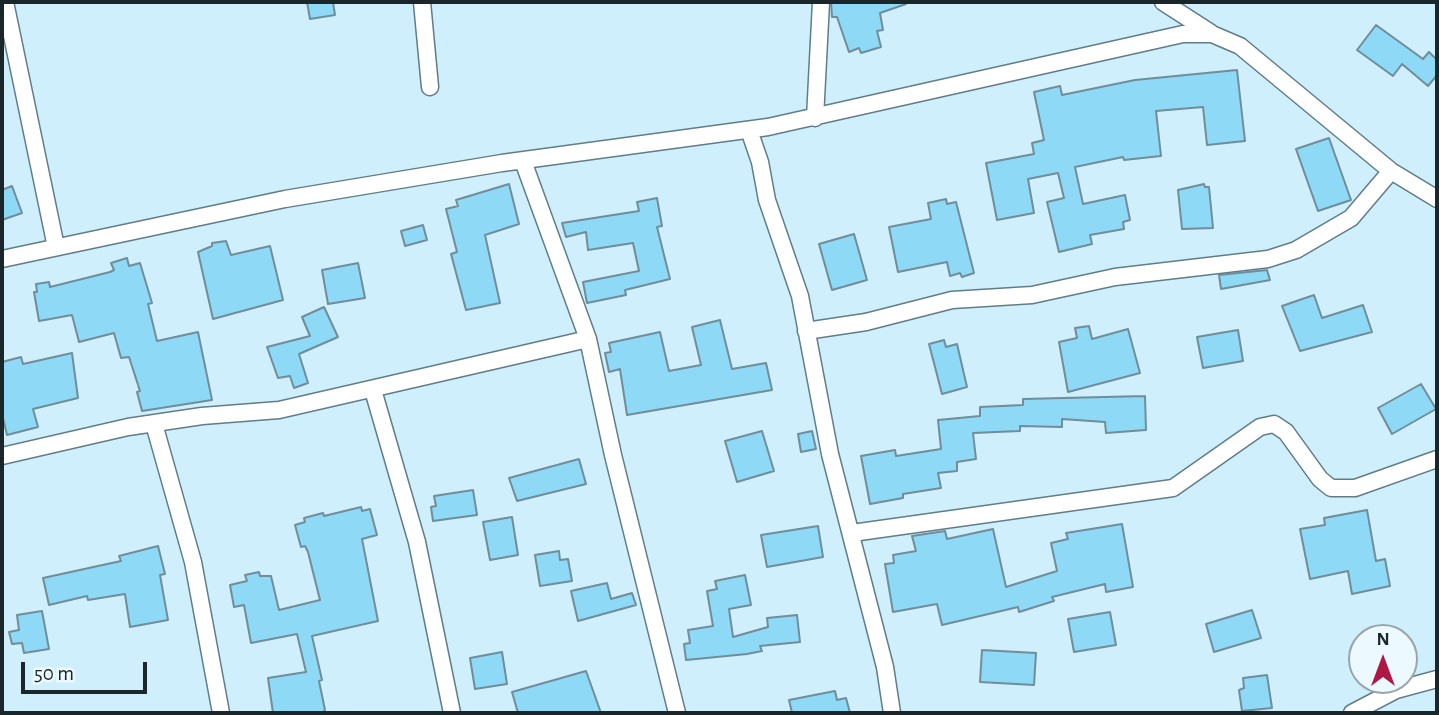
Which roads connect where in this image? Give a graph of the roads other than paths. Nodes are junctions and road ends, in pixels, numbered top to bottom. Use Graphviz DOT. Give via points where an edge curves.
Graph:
graph roads {
  1 [pos="5,2"];
  2 [pos="422,2"];
  3 [pos="821,2"];
  4 [pos="1163,2"];
  5 [pos="1212,34"];
  6 [pos="430,87"];
  7 [pos="815,118"];
  8 [pos="749,130"];
  9 [pos="523,160"];
  10 [pos="1391,171"];
  11 [pos="1437,200"];
  12 [pos="57,247"];
  13 [pos="2,259"];
  14 [pos="806,331"];
  15 [pos="589,340"];
  16 [pos="373,390"];
  17 [pos="154,424"];
  18 [pos="2,456"];
  19 [pos="1437,459"];
  20 [pos="852,533"];
  21 [pos="1437,679"];
  22 [pos="221,713"];
  23 [pos="452,713"];
  24 [pos="677,713"];
  25 [pos="892,713"];
  26 [pos="1352,713"];
  1 -- 12 [label="street"];
  2 -- 6 [label="street"];
  3 -- 7 [label="street"];
  4 -- 5 [label="street"];
  5 -- 7 [label="street" via="1183,34"];
  5 -- 10 [label="street" via="1240,46"];
  7 -- 8 [label="street"];
  8 -- 9 [label="street"];
  8 -- 14 [label="street" via="800,296"];
  9 -- 12 [label="street" via="285,199"];
  9 -- 15 [label="street"];
  10 -- 11 [label="street"];
  10 -- 14 [label="street" via="1351,218 1296,250 1268,259 1115,277 1032,295 952,300 866,322"];
  12 -- 13 [label="street"];
  14 -- 20 [label="street" via="830,454"];
  15 -- 16 [label="street"];
  15 -- 24 [label="street"];
  16 -- 17 [label="street" via="268,412"];
  16 -- 23 [label="street" via="417,542"];
  17 -- 18 [label="street"];
  17 -- 22 [label="street" via="193,562"];
  19 -- 20 [label="street" via="1355,488 1331,488 1320,480 1286,432 1274,424 1260,427 1173,488"];
  20 -- 25 [label="street"];
  21 -- 26 [label="street" via="1396,690"];
}
